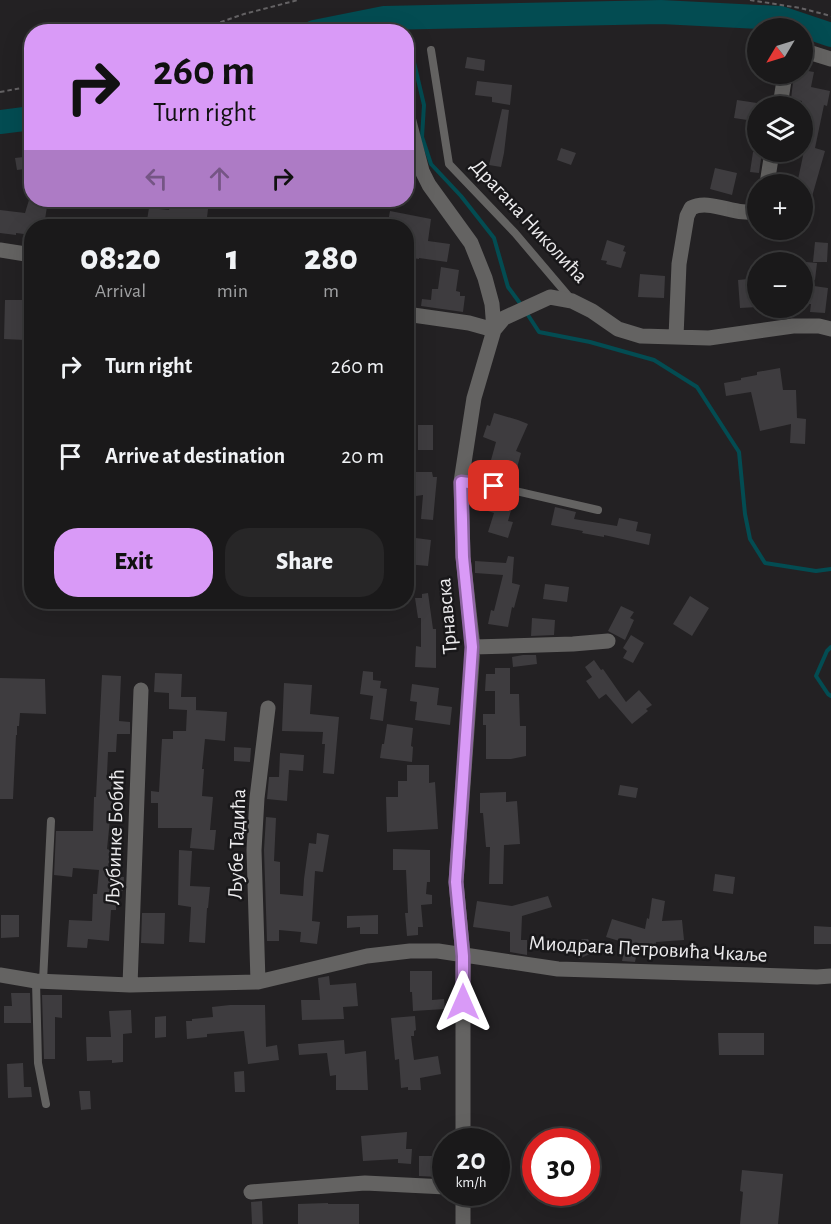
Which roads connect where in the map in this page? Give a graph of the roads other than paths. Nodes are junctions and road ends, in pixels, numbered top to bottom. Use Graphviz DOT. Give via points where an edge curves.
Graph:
graph roads {
  1 [pos="432,50"];
  2 [pos="813,54"];
  3 [pos="831,59"];
  4 [pos="414,140"];
  5 [pos="747,212"];
  6 [pos="0,250"];
  7 [pos="24,254"];
  8 [pos="572,301"];
  9 [pos="414,315"];
  10 [pos="831,329"];
  11 [pos="494,330"];
  12 [pos="676,337"];
  13 [pos="461,482"];
  14 [pos="598,510"];
  15 [pos="608,641"];
  16 [pos="472,647"];
  17 [pos="141,690"];
  18 [pos="268,708"];
  19 [pos="51,821"];
  20 [pos="463,956"];
  21 [pos="0,975"];
  22 [pos="831,976"];
  23 [pos="40,981"];
  24 [pos="258,982"];
  25 [pos="130,985"];
  26 [pos="46,1104"];
  27 [pos="463,1128"];
  28 [pos="432,1186"];
  29 [pos="251,1192"];
  30 [pos="463,1206"];
  31 [pos="463,1224"];
  1 -- 8 [label="lane, Драгана Николића" via="449,165"];
  2 -- 3 [label="street"];
  4 -- 11 [label="street, Трнавска" via="422,171 471,243 492,304"];
  5 -- 12 [label="street" via="691,208 679,264"];
  6 -- 7 [label="street"];
  8 -- 11 [label="street" via="550,297 504,318"];
  8 -- 12 [label="street, Драгана Николића" via="618,329 641,336"];
  9 -- 11 [label="street"];
  10 -- 12 [label="street, Драгана Николића" via="793,326 709,339"];
  11 -- 13 [label="street, Трнавска" via="474,398"];
  13 -- 14 [label="lane"];
  13 -- 16 [label="street, Трнавска"];
  15 -- 16 [label="street"];
  16 -- 20 [label="street, Трнавска" via="456,882"];
  17 -- 25 [label="street, Љубинке Бобић"];
  18 -- 24 [label="street, Љубе Тадића" via="254,850"];
  19 -- 23 [label="lane"];
  20 -- 22 [label="street, Миодрага Петровића Чкаље" via="558,969"];
  20 -- 24 [label="street, Миодрага Петровића Чкаље" via="410,951 368,956"];
  20 -- 27 [label="street, Трнавска"];
  21 -- 23 [label="street, Миодрага Петровића Чкаље"];
  23 -- 25 [label="street, Миодрага Петровића Чкаље"];
  23 -- 26 [label="lane" via="38,1063"];
  24 -- 25 [label="street, Миодрага Петровића Чкаље"];
  28 -- 29 [label="street" via="365,1183"];
  30 -- 31 [label="street"];
}
